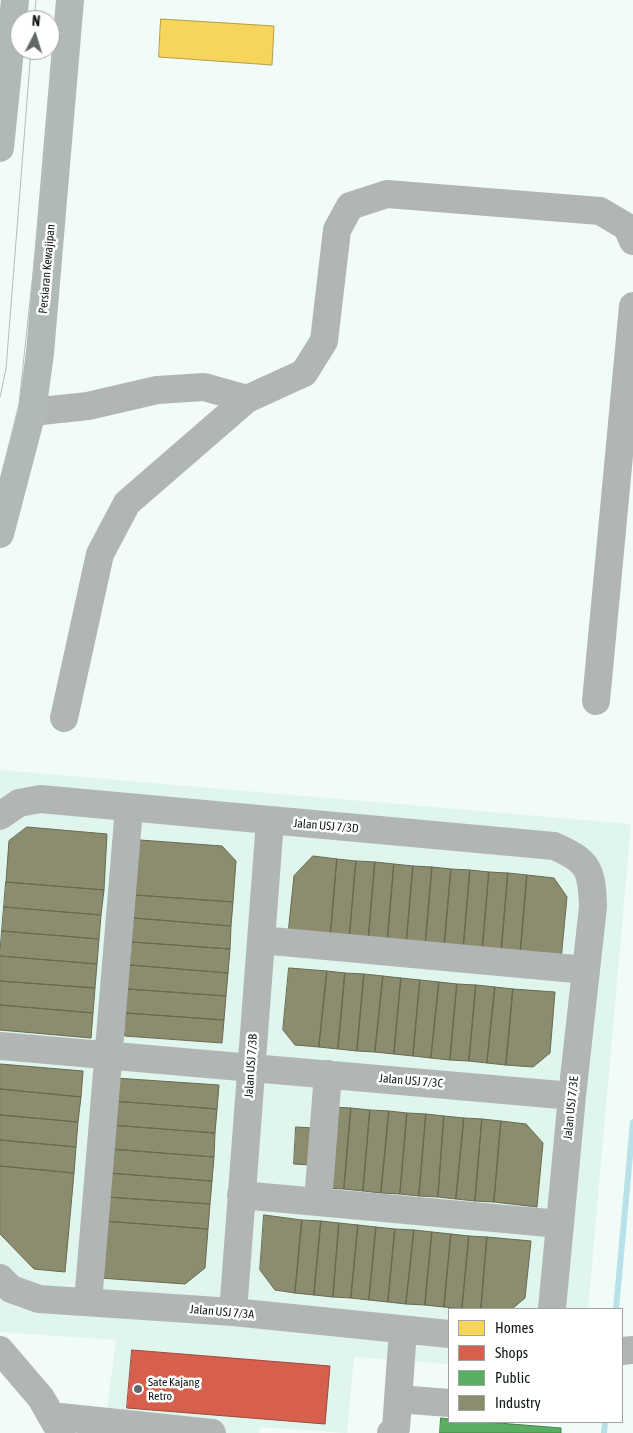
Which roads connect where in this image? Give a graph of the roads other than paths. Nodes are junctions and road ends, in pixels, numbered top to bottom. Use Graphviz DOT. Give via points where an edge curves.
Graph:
graph roads {
  1 [pos="15,0"];
  2 [pos="70,0"];
  3 [pos="0,148"];
  4 [pos="633,241"];
  5 [pos="633,306"];
  6 [pos="247,399"];
  7 [pos="32,412"];
  8 [pos="0,534"];
  9 [pos="596,701"];
  10 [pos="64,718"];
  11 [pos="129,808"];
  12 [pos="10,810"];
  13 [pos="270,820"];
  14 [pos="593,907"];
  15 [pos="261,940"];
  16 [pos="586,970"];
  17 [pos="0,1046"];
  18 [pos="108,1055"];
  19 [pos="251,1067"];
  20 [pos="328,1074"];
  21 [pos="572,1096"];
  22 [pos="241,1195"];
  23 [pos="318,1202"];
  24 [pos="560,1224"];
  25 [pos="0,1278"];
  26 [pos="88,1302"];
  27 [pos="552,1308"];
  28 [pos="232,1312"];
  29 [pos="404,1330"];
  30 [pos="448,1334"];
  31 [pos="0,1350"];
  32 [pos="398,1399"];
  33 [pos="448,1404"];
  34 [pos="56,1425"];
  35 [pos="212,1433"];
  36 [pos="391,1433"];
  1 -- 3 [label="main road"];
  2 -- 7 [label="main road, Persiaran Kewajipan" via="40,354"];
  4 -- 6 [label="street" via="627,227 600,211 387,194 350,206 337,230 324,341 304,374"];
  5 -- 9 [label="street"];
  6 -- 7 [label="street" via="204,387 156,390 88,406"];
  6 -- 10 [label="street" via="127,503 100,554"];
  7 -- 8 [label="main road, Persiaran Kewajipan"];
  11 -- 12 [label="street, Jalan USJ 7/3D" via="40,799"];
  11 -- 13 [label="street, Jalan USJ 7/3D"];
  11 -- 18 [label="street"];
  13 -- 14 [label="street, Jalan USJ 7/3D" via="554,846 574,855 587,867"];
  13 -- 15 [label="street, Jalan USJ 7/3B"];
  14 -- 16 [label="street, Jalan USJ 7/3E"];
  15 -- 16 [label="street"];
  15 -- 19 [label="street, Jalan USJ 7/3B"];
  16 -- 21 [label="street, Jalan USJ 7/3E"];
  17 -- 18 [label="street, Jalan USJ 7/3C"];
  18 -- 19 [label="street, Jalan USJ 7/3C"];
  18 -- 26 [label="street"];
  19 -- 20 [label="street, Jalan USJ 7/3C"];
  19 -- 22 [label="street, Jalan USJ 7/3B"];
  20 -- 21 [label="street, Jalan USJ 7/3C"];
  20 -- 23 [label="street"];
  21 -- 24 [label="street, Jalan USJ 7/3E"];
  22 -- 23 [label="street"];
  22 -- 28 [label="street, Jalan USJ 7/3B"];
  23 -- 24 [label="street"];
  24 -- 27 [label="street, Jalan USJ 7/3E"];
  25 -- 26 [label="street, Jalan USJ 7/3A" via="11,1289 39,1299"];
  26 -- 28 [label="street, Jalan USJ 7/3A"];
  28 -- 29 [label="street, Jalan USJ 7/3A"];
  29 -- 30 [label="street, Jalan USJ 7/3A"];
  29 -- 32 [label="street"];
  31 -- 34 [label="street" via="40,1398"];
  32 -- 33 [label="street"];
  32 -- 36 [label="street" via="396,1428"];
  34 -- 35 [label="street"];
}
